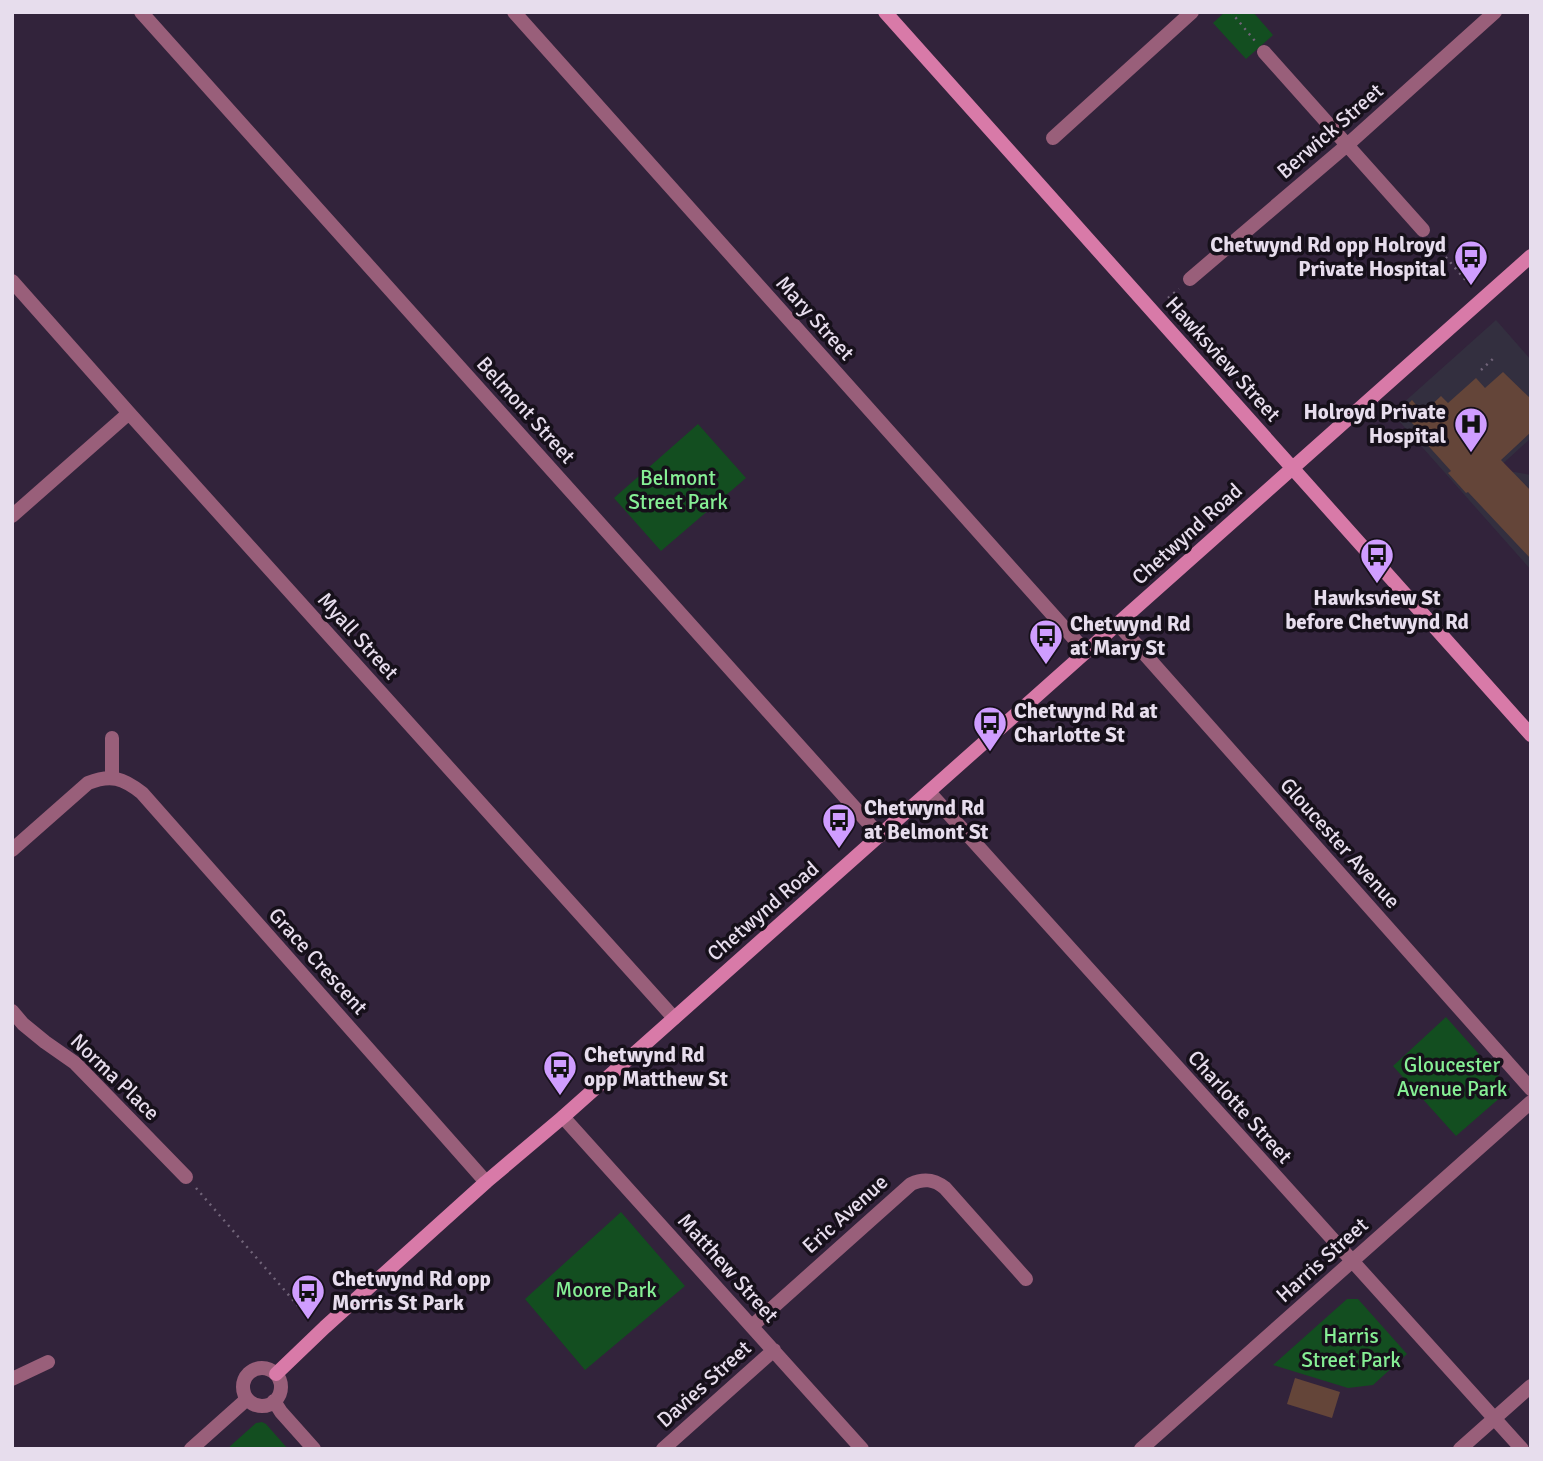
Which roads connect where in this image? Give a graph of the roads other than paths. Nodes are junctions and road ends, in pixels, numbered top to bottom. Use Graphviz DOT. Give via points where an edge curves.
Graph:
graph roads {
  1 [pos="141,12"];
  2 [pos="514,12"];
  3 [pos="885,12"];
  4 [pos="1192,12"];
  5 [pos="1496,12"];
  6 [pos="1264,52"];
  7 [pos="1053,138"];
  8 [pos="1346,146"];
  9 [pos="1423,230"];
  10 [pos="1531,256"];
  11 [pos="1190,279"];
  12 [pos="12,281"];
  13 [pos="129,413"];
  14 [pos="1293,468"];
  15 [pos="12,516"];
  16 [pos="1118,624"];
  17 [pos="1086,652"];
  18 [pos="1531,735"];
  19 [pos="112,738"];
  20 [pos="112,778"];
  21 [pos="929,792"];
  22 [pos="880,836"];
  23 [pos="12,850"];
  24 [pos="12,1011"];
  25 [pos="674,1018"];
  26 [pos="1531,1089"];
  27 [pos="1531,1102"];
  28 [pos="563,1117"];
  29 [pos="186,1177"];
  30 [pos="486,1182"];
  31 [pos="1352,1261"];
  32 [pos="1026,1279"];
  33 [pos="752,1326"];
  34 [pos="774,1350"];
  35 [pos="48,1362"];
  36 [pos="276,1374"];
  37 [pos="12,1379"];
  38 [pos="1531,1386"];
  39 [pos="247,1399"];
  40 [pos="274,1401"];
  41 [pos="1494,1418"];
  42 [pos="191,1449"];
  43 [pos="314,1449"];
  44 [pos="663,1449"];
  45 [pos="862,1449"];
  46 [pos="1141,1449"];
  47 [pos="1460,1449"];
  48 [pos="1522,1449"];
  1 -- 22 [label="street, Belmont Street"];
  2 -- 17 [label="street, Mary Street"];
  3 -- 14 [label="street, Hawksview Street"];
  4 -- 7 [label="street"];
  5 -- 8 [label="street, Berwick Street"];
  6 -- 8 [label="street"];
  8 -- 9 [label="street"];
  8 -- 11 [label="street, Berwick Street"];
  10 -- 14 [label="street, Chetwynd Road"];
  12 -- 13 [label="street, Myall Street"];
  13 -- 15 [label="street"];
  13 -- 25 [label="street, Myall Street"];
  14 -- 16 [label="street, Chetwynd Road"];
  14 -- 18 [label="street, Hawksview Street"];
  16 -- 17 [label="street, Chetwynd Road"];
  16 -- 26 [label="street, Gloucester Avenue"];
  17 -- 21 [label="street, Chetwynd Road"];
  19 -- 20 [label="street"];
  20 -- 23 [label="street" via="88,783"];
  20 -- 30 [label="street, Grace Crescent" via="142,793"];
  21 -- 22 [label="street, Chetwynd Road"];
  21 -- 31 [label="street, Charlotte Street"];
  22 -- 25 [label="street, Chetwynd Road"];
  24 -- 29 [label="street, Norma Place" via="75,1063"];
  25 -- 28 [label="street, Chetwynd Road"];
  27 -- 31 [label="street, Harris Street"];
  28 -- 30 [label="street, Chetwynd Road"];
  28 -- 33 [label="street, Matthew Street"];
  30 -- 36 [label="street, Chetwynd Road"];
  31 -- 41 [label="street, Charlotte Street"];
  31 -- 46 [label="street, Harris Street"];
  32 -- 33 [label="street, Eric Avenue" via="945,1188 921,1180 911,1184"];
  33 -- 34 [label="street, Matthew Street"];
  34 -- 44 [label="street, Davies Street"];
  34 -- 45 [label="street, Matthew Street"];
  35 -- 37 [label="street"];
  36 -- 39 [label="street" via="265,1368 252,1370 243,1380"];
  36 -- 40 [label="street" via="281,1391"];
  38 -- 41 [label="street"];
  39 -- 40 [label="street" via="263,1406"];
  39 -- 42 [label="street"];
  40 -- 43 [label="street"];
  41 -- 47 [label="street"];
  41 -- 48 [label="street, Charlotte Street"];
}
